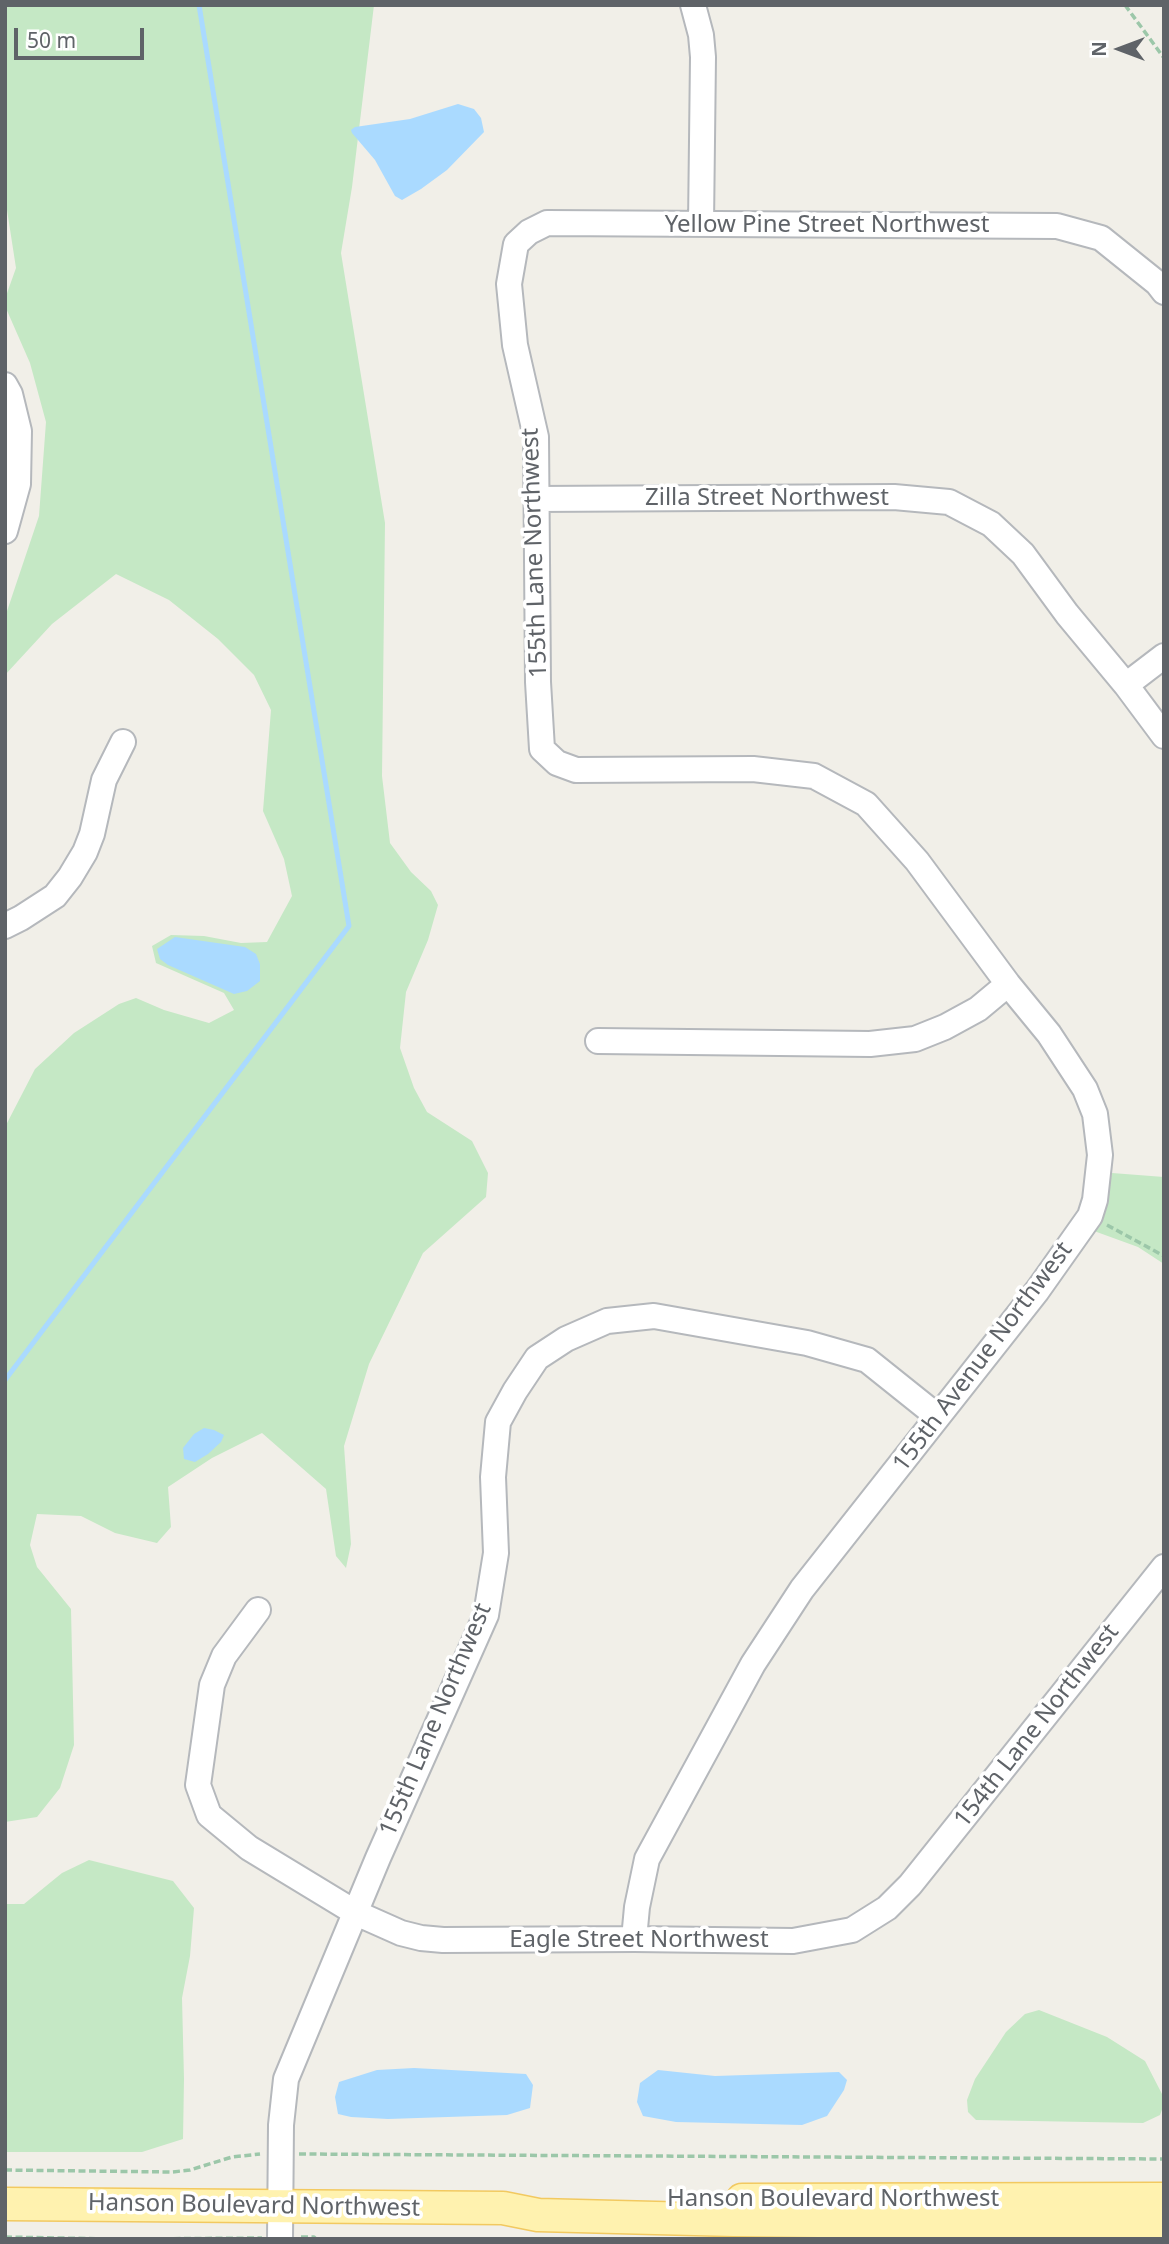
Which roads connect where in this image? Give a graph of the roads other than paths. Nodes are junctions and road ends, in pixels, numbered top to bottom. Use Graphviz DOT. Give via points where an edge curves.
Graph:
graph roads {
  1 [pos="693,5"];
  2 [pos="701,224"];
  3 [pos="524,236"];
  4 [pos="1164,292"];
  5 [pos="5,385"];
  6 [pos="536,499"];
  7 [pos="5,531"];
  8 [pos="1164,656"];
  9 [pos="1126,685"];
  10 [pos="1164,737"];
  11 [pos="123,742"];
  12 [pos="543,750"];
  13 [pos="5,926"];
  14 [pos="1008,984"];
  15 [pos="598,1041"];
  16 [pos="937,1416"];
  17 [pos="1164,1567"];
  18 [pos="258,1610"];
  19 [pos="910,1885"];
  20 [pos="356,1913"];
  21 [pos="634,1939"];
  22 [pos="1164,2199"];
  23 [pos="5,2204"];
  24 [pos="281,2206"];
  25 [pos="503,2208"];
  26 [pos="1164,2225"];
  27 [pos="866,2231"];
  28 [pos="281,2239"];
  1 -- 2 [label="street" via="704,57"];
  2 -- 3 [label="street, Yellow Pine Street Northwest" via="547,223"];
  2 -- 4 [label="street, Yellow Pine Street Northwest" via="1057,226 1101,238"];
  3 -- 6 [label="street, 155th Lane Northwest" via="516,244 509,284 516,345 536,437"];
  5 -- 7 [label="street" via="19,431 19,484"];
  6 -- 9 [label="street, Zilla Street Northwest" via="894,497 949,502 991,524 1023,554"];
  6 -- 12 [label="street, 155th Lane Northwest"];
  8 -- 9 [label="street"];
  9 -- 10 [label="street, Zilla Street Northwest"];
  11 -- 13 [label="street" via="104,780 88,843 70,877 55,896"];
  12 -- 14 [label="street, 155th Avenue Northwest" via="557,763 576,770 753,769 814,776 866,804 918,861"];
  14 -- 15 [label="street" via="978,1009 915,1039 870,1044"];
  14 -- 16 [label="street, 155th Avenue Northwest" via="1085,1088 1095,1114 1100,1155 1095,1200 1090,1216 1037,1291"];
  16 -- 20 [label="street, 155th Lane Northwest" via="867,1360 807,1343 654,1316 607,1321 537,1357 498,1422 493,1477 496,1553 486,1615"];
  16 -- 21 [label="street, 155th Avenue Northwest" via="802,1589 753,1664 647,1859"];
  17 -- 19 [label="street, 154th Lane Northwest"];
  18 -- 20 [label="street" via="224,1656 212,1685 198,1785 209,1815 249,1848"];
  19 -- 21 [label="street, Eagle Street Northwest" via="887,1908 852,1930 793,1941"];
  20 -- 21 [label="street, Eagle Street Northwest" via="401,1933 443,1940"];
  20 -- 24 [label="street, 155th Lane Northwest" via="286,2080"];
  22 -- 25 [label="main road, Hanson Boulevard Northwest" via="566,2201"];
  23 -- 24 [label="main road, Hanson Boulevard Northwest"];
  24 -- 25 [label="main road, Hanson Boulevard Northwest"];
  24 -- 28 [label="street, 155th Lane Northwest"];
  25 -- 27 [label="main road, Hanson Boulevard Northwest" via="538,2215"];
  26 -- 27 [label="main road, Hanson Boulevard Northwest"];
}
